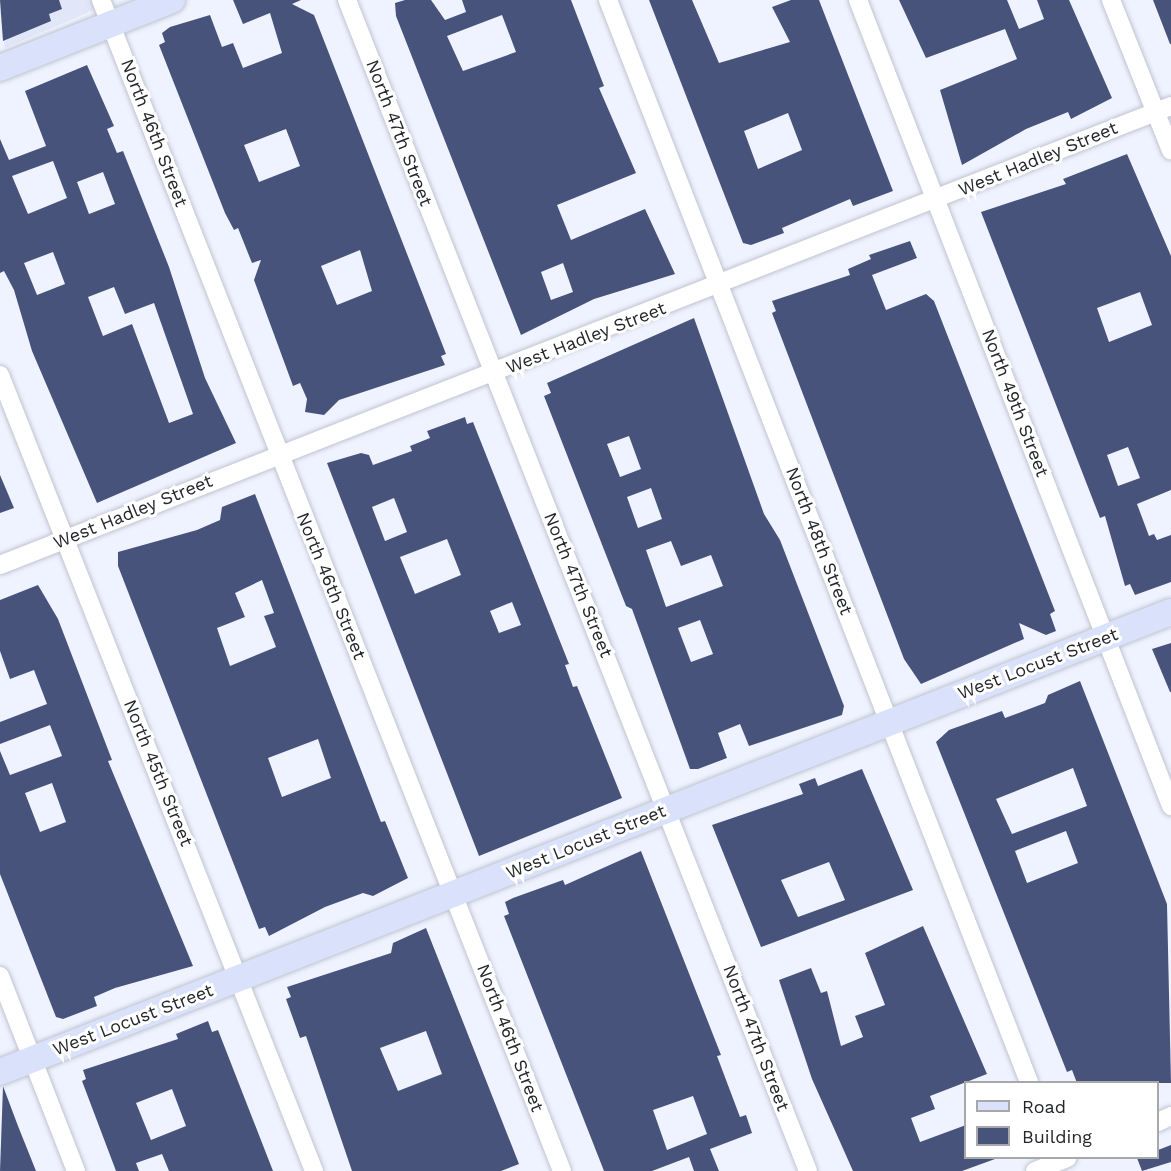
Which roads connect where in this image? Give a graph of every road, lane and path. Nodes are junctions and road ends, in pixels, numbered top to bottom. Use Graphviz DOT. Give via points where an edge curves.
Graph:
graph roads {
  1 [pos="101,0"];
  2 [pos="172,0"];
  3 [pos="347,0"];
  4 [pos="608,0"];
  5 [pos="858,0"];
  6 [pos="1111,0"];
  7 [pos="111,24"];
  8 [pos="0,68"];
  9 [pos="1163,109"];
  10 [pos="1171,151"];
  11 [pos="936,202"];
  12 [pos="719,286"];
  13 [pos="494,374"];
  14 [pos="0,375"];
  15 [pos="278,454"];
  16 [pos="65,539"];
  17 [pos="0,565"];
  18 [pos="1171,612"];
  19 [pos="1107,637"];
  20 [pos="891,722"];
  21 [pos="1171,806"];
  22 [pos="667,810"];
  23 [pos="453,895"];
  24 [pos="0,976"];
  25 [pos="239,978"];
  26 [pos="32,1059"];
  27 [pos="0,1072"];
  28 [pos="1028,1081"];
  29 [pos="1061,1162"];
  30 [pos="76,1171"];
  31 [pos="314,1171"];
  32 [pos="562,1171"];
  33 [pos="808,1171"];
  34 [pos="1035,1171"];
  1 -- 7 [label="street, North 46th Street"];
  2 -- 7 [label="street"];
  3 -- 13 [label="street, North 47th Street"];
  4 -- 12 [label="street, North 48th Street"];
  5 -- 11 [label="street, North 49th Street"];
  6 -- 9 [label="street"];
  7 -- 8 [label="street"];
  7 -- 15 [label="street, North 46th Street"];
  9 -- 10 [label="street"];
  9 -- 11 [label="street, West Hadley Street"];
  11 -- 12 [label="street, West Hadley Street"];
  11 -- 19 [label="street, North 49th Street"];
  12 -- 13 [label="street, West Hadley Street"];
  12 -- 20 [label="street, North 48th Street"];
  13 -- 15 [label="street, West Hadley Street"];
  13 -- 22 [label="street, North 47th Street"];
  14 -- 16 [label="street, North 45th Street"];
  15 -- 16 [label="street, West Hadley Street"];
  15 -- 23 [label="street, North 46th Street"];
  16 -- 17 [label="street, West Hadley Street"];
  16 -- 25 [label="street, North 45th Street"];
  18 -- 19 [label="street, West Locust Street"];
  19 -- 20 [label="street, West Locust Street"];
  19 -- 21 [label="street, North 49th Street"];
  20 -- 22 [label="street, West Locust Street"];
  20 -- 28 [label="street, North 48th Street"];
  22 -- 23 [label="street, West Locust Street"];
  22 -- 33 [label="street, North 47th Street"];
  23 -- 25 [label="street, West Locust Street"];
  23 -- 32 [label="street, North 46th Street"];
  24 -- 26 [label="street"];
  25 -- 26 [label="street, West Locust Street"];
  25 -- 31 [label="street, North 45th Street"];
  26 -- 27 [label="street, West Locust Street"];
  26 -- 30 [label="street"];
  29 -- 34 [label="street"];
}
